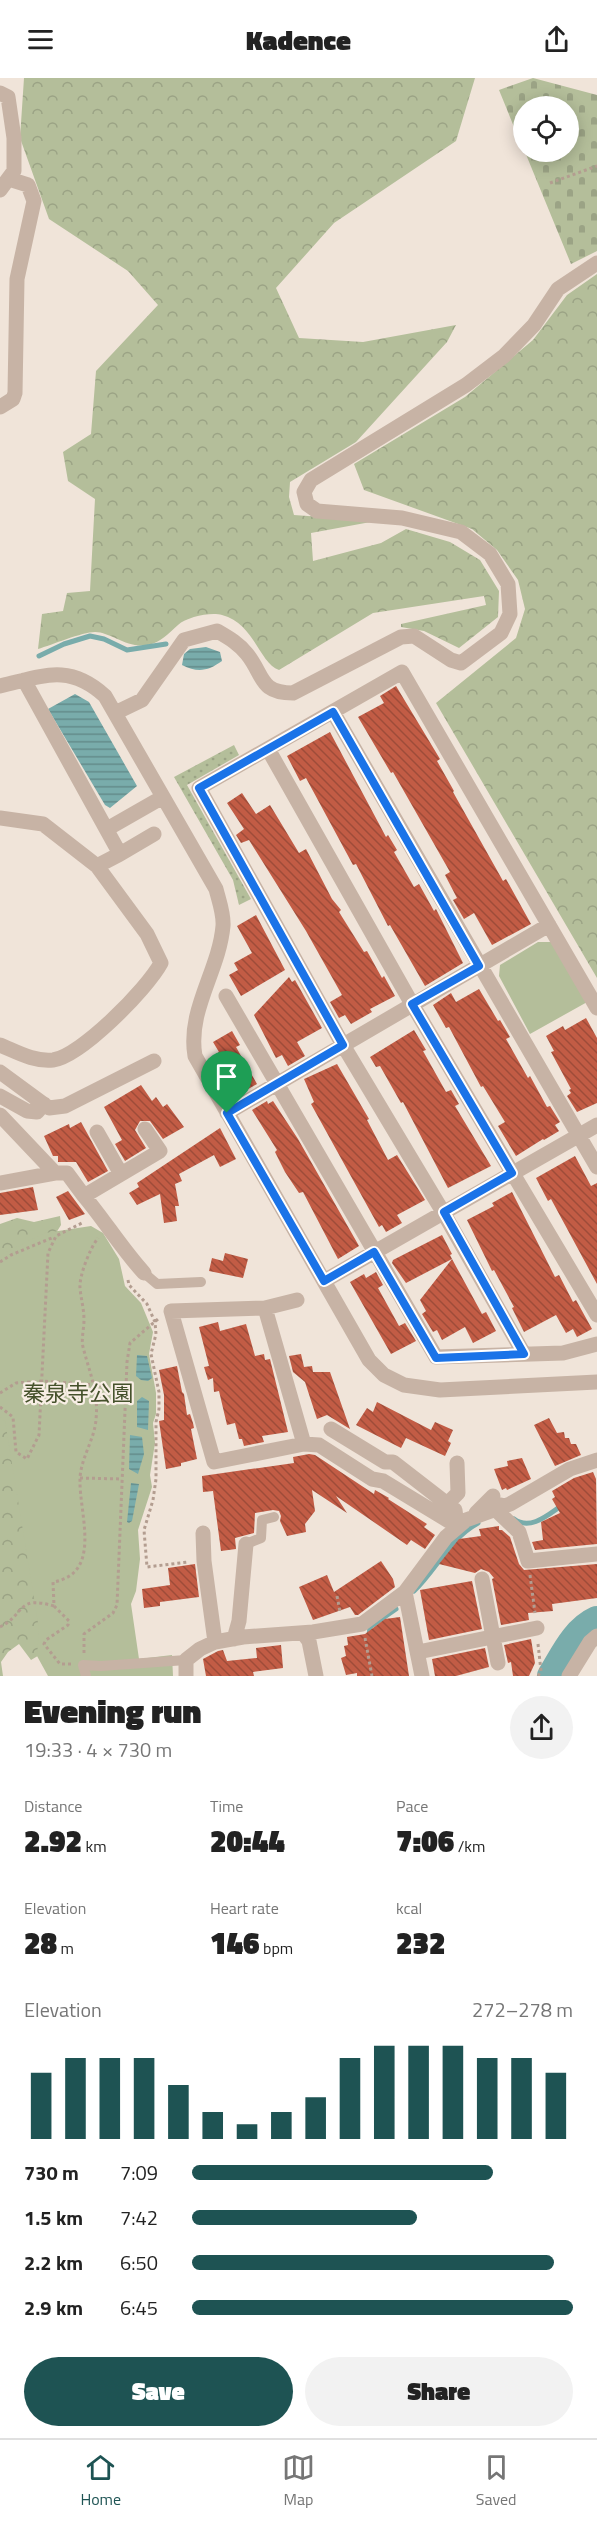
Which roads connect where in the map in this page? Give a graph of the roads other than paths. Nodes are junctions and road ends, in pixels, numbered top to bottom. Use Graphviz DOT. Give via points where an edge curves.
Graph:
graph roads {
  1 [pos="0,93"];
  2 [pos="4,185"];
  3 [pos="597,262"];
  4 [pos="0,407"];
  5 [pos="24,680"];
  6 [pos="0,686"];
  7 [pos="333,712"];
  8 [pos="115,713"];
  9 [pos="268,749"];
  10 [pos="163,797"];
  11 [pos="0,818"];
  12 [pos="107,830"];
  13 [pos="154,834"];
  14 [pos="120,854"];
  15 [pos="97,866"];
  16 [pos="549,925"];
  17 [pos="479,966"];
  18 [pos="226,996"];
  19 [pos="412,1004"];
  20 [pos="597,1008"];
  21 [pos="0,1045"];
  22 [pos="343,1045"];
  23 [pos="154,1060"];
  24 [pos="0,1072"];
  25 [pos="277,1083"];
  26 [pos="0,1096"];
  27 [pos="44,1104"];
  28 [pos="227,1113"];
  29 [pos="0,1115"];
  30 [pos="597,1125"];
  31 [pos="145,1129"];
  32 [pos="96,1132"];
  33 [pos="579,1136"];
  34 [pos="597,1167"];
  35 [pos="55,1173"];
  36 [pos="512,1173"];
  37 [pos="121,1174"];
  38 [pos="0,1183"];
  39 [pos="84,1196"];
  40 [pos="444,1212"];
  41 [pos="374,1252"];
  42 [pos="144,1273"];
  43 [pos="324,1281"];
  44 [pos="201,1282"];
  45 [pos="297,1300"];
  46 [pos="265,1308"];
  47 [pos="597,1315"];
  48 [pos="597,1344"];
  49 [pos="524,1354"];
  50 [pos="597,1382"];
  51 [pos="331,1429"];
  52 [pos="304,1443"];
  53 [pos="597,1460"];
  54 [pos="457,1463"];
  55 [pos="539,1478"];
  56 [pos="494,1503"];
  57 [pos="447,1504"];
  58 [pos="274,1517"];
  59 [pos="457,1526"];
  60 [pos="203,1533"];
  61 [pos="246,1544"];
  62 [pos="597,1554"];
  63 [pos="482,1578"];
  64 [pos="405,1593"];
  65 [pos="537,1628"];
  66 [pos="303,1633"];
  67 [pos="597,1636"];
  68 [pos="493,1637"];
  69 [pos="234,1639"];
  70 [pos="215,1642"];
  71 [pos="418,1652"];
  72 [pos="498,1663"];
  73 [pos="186,1668"];
  74 [pos="85,1670"];
  75 [pos="316,1676"];
  76 [pos="422,1676"];
  77 [pos="569,1676"];
  1 -- 2 [label="street" via="8,96 14,138 14,171"];
  2 -- 4 [label="street" via="28,185 34,201 17,279 15,393 13,399"];
  3 -- 8 [label="street" via="558,289 534,325 504,356 466,384 311,480 304,492 307,504 317,512 402,518 461,532 490,554 508,584 510,614 501,633 461,663 414,636 401,637 293,693 277,693 264,684 248,656 233,640 217,631 184,640 142,700"];
  5 -- 6 [label="street"];
  5 -- 8 [label="street" via="65,674 79,677 105,696"];
  5 -- 12 [label="street"];
  7 -- 9 [label="street"];
  7 -- 16 [label="street" via="402,672"];
  7 -- 17 [label="street"];
  8 -- 10 [label="street"];
  9 -- 19 [label="street"];
  9 -- 22 [label="street" via="199,788"];
  10 -- 12 [label="street"];
  10 -- 28 [label="street" via="216,889 221,909 220,941 194,1022 193,1040 195,1056"];
  11 -- 15 [label="street" via="43,824"];
  12 -- 14 [label="street"];
  13 -- 14 [label="street"];
  14 -- 15 [label="street"];
  15 -- 21 [label="street" via="147,934 161,963 154,977 106,1025 66,1057 30,1058"];
  16 -- 17 [label="street"];
  16 -- 20 [label="street"];
  17 -- 19 [label="street"];
  17 -- 33 [label="street"];
  18 -- 25 [label="street"];
  19 -- 22 [label="street"];
  19 -- 36 [label="street"];
  22 -- 25 [label="street"];
  22 -- 40 [label="street"];
  23 -- 27 [label="street" via="65,1106 49,1108"];
  24 -- 27 [label="street"];
  25 -- 28 [label="street"];
  25 -- 41 [label="street"];
  26 -- 27 [label="street" via="27,1112 37,1112"];
  28 -- 43 [label="street"];
  29 -- 35 [label="street"];
  30 -- 33 [label="street"];
  31 -- 37 [label="street" via="160,1151"];
  32 -- 37 [label="street"];
  33 -- 34 [label="street"];
  33 -- 36 [label="street"];
  35 -- 38 [label="street"];
  35 -- 39 [label="street" via="67,1173"];
  36 -- 40 [label="street"];
  36 -- 47 [label="street"];
  37 -- 39 [label="street"];
  39 -- 42 [label="street"];
  40 -- 41 [label="street"];
  40 -- 49 [label="street"];
  41 -- 43 [label="street"];
  41 -- 49 [label="street" via="436,1358"];
  42 -- 44 [label="lane" via="157,1284"];
  43 -- 50 [label="street" via="369,1360 384,1375 404,1385 440,1390"];
  45 -- 46 [label="street"];
  46 -- 52 [label="street"];
  46 -- 52 [label="street" via="171,1311 214,1461"];
  48 -- 49 [label="street" via="563,1353"];
  51 -- 57 [label="street" via="384,1462 393,1462"];
  52 -- 59 [label="street" via="320,1445"];
  53 -- 56 [label="street" via="570,1469 510,1504"];
  54 -- 57 [label="street" via="458,1492"];
  55 -- 56 [label="street"];
  56 -- 59 [label="street"];
  56 -- 62 [label="street" via="519,1532 528,1562"];
  57 -- 59 [label="street" via="455,1510"];
  58 -- 61 [label="lane" via="262,1520 261,1538"];
  59 -- 64 [label="street"];
  60 -- 70 [label="street"];
  61 -- 69 [label="street"];
  63 -- 68 [label="street"];
  64 -- 66 [label="street" via="362,1624"];
  64 -- 71 [label="street"];
  65 -- 68 [label="street"];
  66 -- 69 [label="street"];
  66 -- 75 [label="street" via="309,1641"];
  67 -- 77 [label="street"];
  68 -- 71 [label="street"];
  68 -- 72 [label="street"];
  69 -- 70 [label="street"];
  70 -- 73 [label="street" via="200,1649"];
  71 -- 76 [label="street"];
  73 -- 74 [label="lane" via="101,1666"];
}
